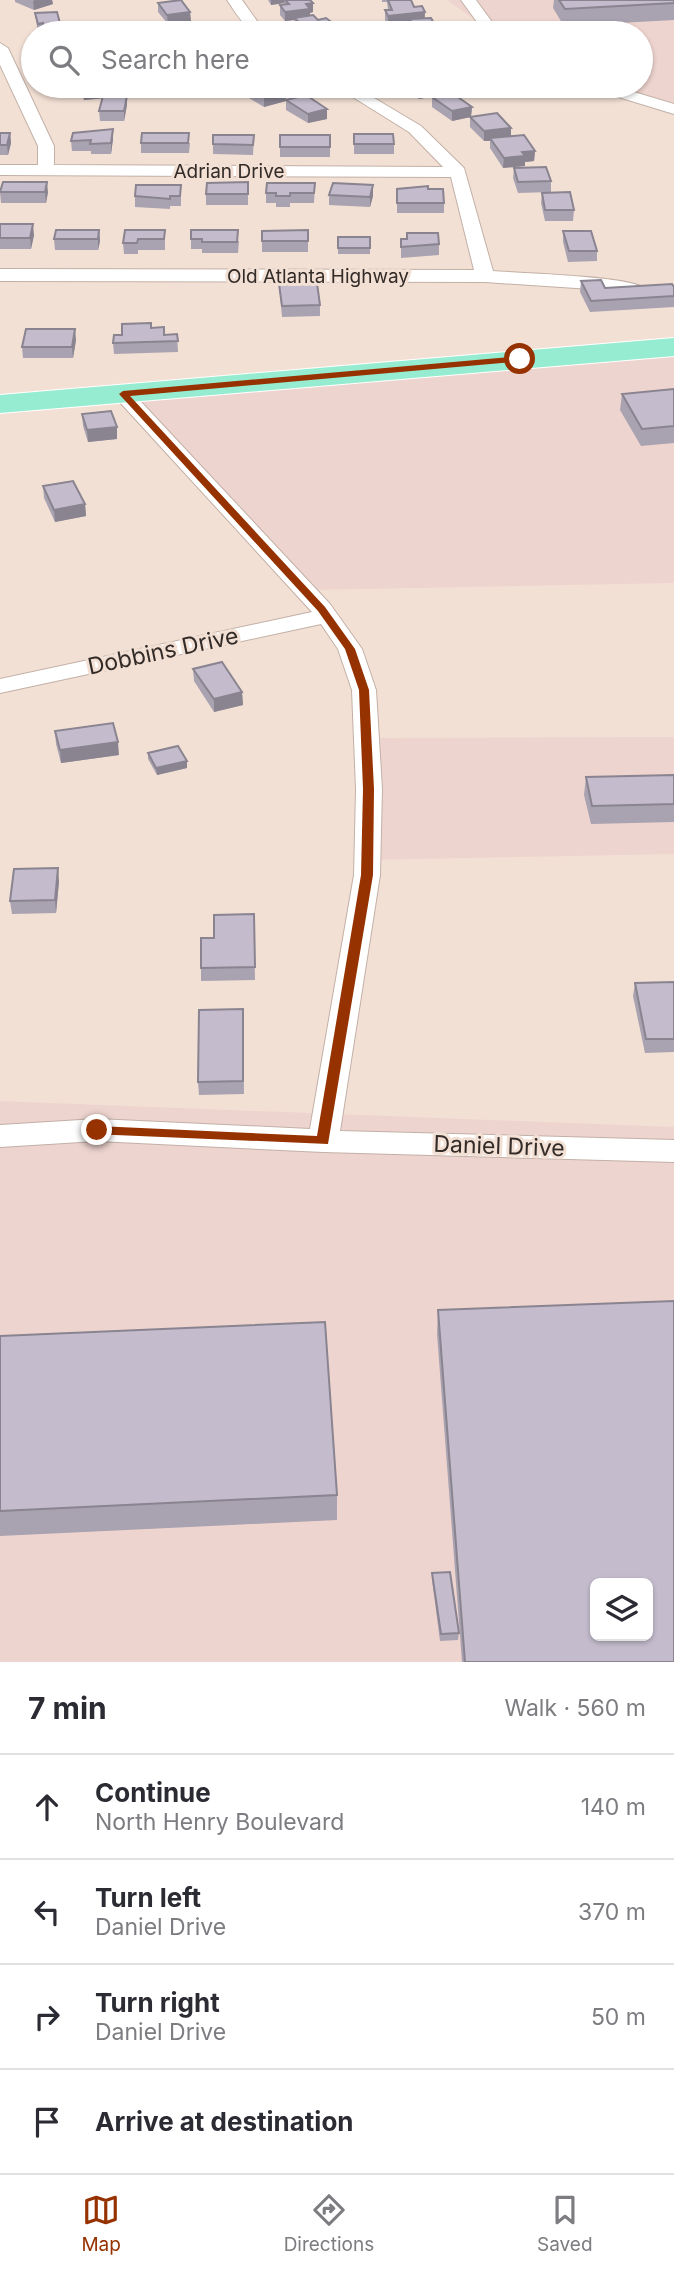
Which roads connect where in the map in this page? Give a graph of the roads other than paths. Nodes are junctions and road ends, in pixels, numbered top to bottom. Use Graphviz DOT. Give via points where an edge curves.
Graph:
graph roads {
  1 [pos="234,0"];
  2 [pos="468,0"];
  3 [pos="250,21"];
  4 [pos="484,21"];
  5 [pos="1,51"];
  6 [pos="21,93"];
  7 [pos="23,98"];
  8 [pos="362,98"];
  9 [pos="638,98"];
  10 [pos="674,109"];
  11 [pos="0,170"];
  12 [pos="46,171"];
  13 [pos="457,172"];
  14 [pos="0,275"];
  15 [pos="485,276"];
  16 [pos="636,289"];
  17 [pos="674,347"];
  18 [pos="123,394"];
  19 [pos="0,404"];
  20 [pos="326,616"];
  21 [pos="0,686"];
  22 [pos="0,1136"];
  23 [pos="323,1141"];
  24 [pos="674,1151"];
  1 -- 3 [label="street"];
  2 -- 4 [label="street"];
  5 -- 6 [label="street"];
  7 -- 12 [label="street" via="46,146"];
  8 -- 13 [label="street" via="415,129"];
  9 -- 10 [label="street"];
  11 -- 12 [label="street, Adrian Drive"];
  12 -- 13 [label="street, Adrian Drive"];
  13 -- 15 [label="street"];
  14 -- 15 [label="street, Old Atlanta Highway"];
  15 -- 16 [label="street, Old Atlanta Highway"];
  17 -- 18 [label="main road"];
  18 -- 19 [label="main road"];
  18 -- 20 [label="street"];
  20 -- 21 [label="street, Dobbins Drive"];
  20 -- 23 [label="street" via="350,649 364,690 369,802 367,875"];
  22 -- 23 [label="street, Daniel Drive" via="97,1130"];
  23 -- 24 [label="street, Daniel Drive"];
}
